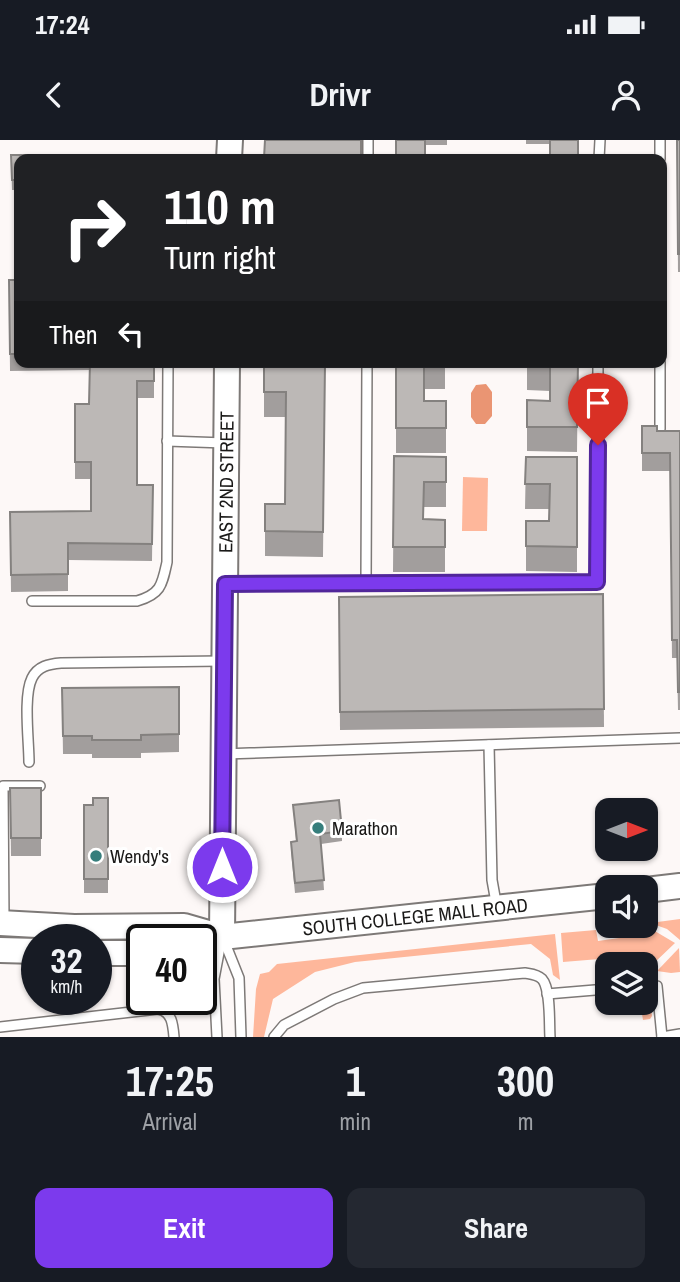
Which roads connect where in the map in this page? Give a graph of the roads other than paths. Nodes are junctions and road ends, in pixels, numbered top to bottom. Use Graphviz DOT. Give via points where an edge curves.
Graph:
graph roads {
  1 [pos="167,368"];
  2 [pos="227,368"];
  3 [pos="367,368"];
  4 [pos="598,368"];
  5 [pos="660,368"];
  6 [pos="660,429"];
  7 [pos="167,441"];
  8 [pos="226,443"];
  9 [pos="366,583"];
  10 [pos="225,584"];
  11 [pos="32,601"];
  12 [pos="224,662"];
  13 [pos="680,738"];
  14 [pos="489,745"];
  15 [pos="223,754"];
  16 [pos="29,762"];
  17 [pos="40,786"];
  18 [pos="680,886"];
  19 [pos="658,889"];
  20 [pos="595,897"];
  21 [pos="497,909"];
  22 [pos="213,924"];
  23 [pos="1,926"];
  24 [pos="125,927"];
  25 [pos="21,928"];
  26 [pos="112,929"];
  27 [pos="217,940"];
  28 [pos="112,945"];
  29 [pos="217,948"];
  30 [pos="0,950"];
  31 [pos="21,951"];
  32 [pos="595,990"];
  33 [pos="547,994"];
  34 [pos="658,996"];
  35 [pos="216,1015"];
  36 [pos="0,1027"];
  37 [pos="680,1034"];
  38 [pos="174,1037"];
  39 [pos="217,1037"];
  40 [pos="241,1037"];
  41 [pos="274,1037"];
  42 [pos="550,1037"];
  43 [pos="662,1037"];
  1 -- 7 [label="lane"];
  2 -- 8 [label="main road, EAST 2ND STREET"];
  3 -- 9 [label="lane"];
  4 -- 9 [label="lane" via="597,582"];
  5 -- 6 [label="lane"];
  7 -- 8 [label="lane"];
  7 -- 11 [label="lane" via="167,562 163,582 153,597"];
  8 -- 10 [label="main road, EAST 2ND STREET"];
  9 -- 10 [label="lane"];
  10 -- 12 [label="main road, EAST 2ND STREET"];
  12 -- 15 [label="main road, EAST 2ND STREET"];
  12 -- 16 [label="lane" via="42,667 32,678 29,698"];
  13 -- 14 [label="lane"];
  14 -- 15 [label="lane"];
  14 -- 21 [label="lane" via="492,880"];
  15 -- 22 [label="main road, EAST 2ND STREET"];
  17 -- 23 [label="lane" via="3,786"];
  18 -- 19 [label="main road"];
  20 -- 21 [label="main road, SOUTH COLLEGE MALL ROAD"];
  21 -- 27 [label="main road, SOUTH COLLEGE MALL ROAD"];
  23 -- 25 [label="main road, SOUTH COLLEGE MALL ROAD"];
  24 -- 26 [label="main road, SOUTH COLLEGE MALL ROAD"];
  24 -- 28 [label="main road"];
  29 -- 40 [label="lane" via="239,978"];
  30 -- 31 [label="main road"];
  32 -- 33 [label="lane"];
  33 -- 41 [label="lane" via="543,980 525,973 363,988 284,1025"];
  33 -- 42 [label="lane"];
  34 -- 43 [label="lane"];
  35 -- 39 [label="lane"];
  36 -- 38 [label="lane" via="158,1009 170,1017"];
  37 -- 43 [label="lane"];
}
